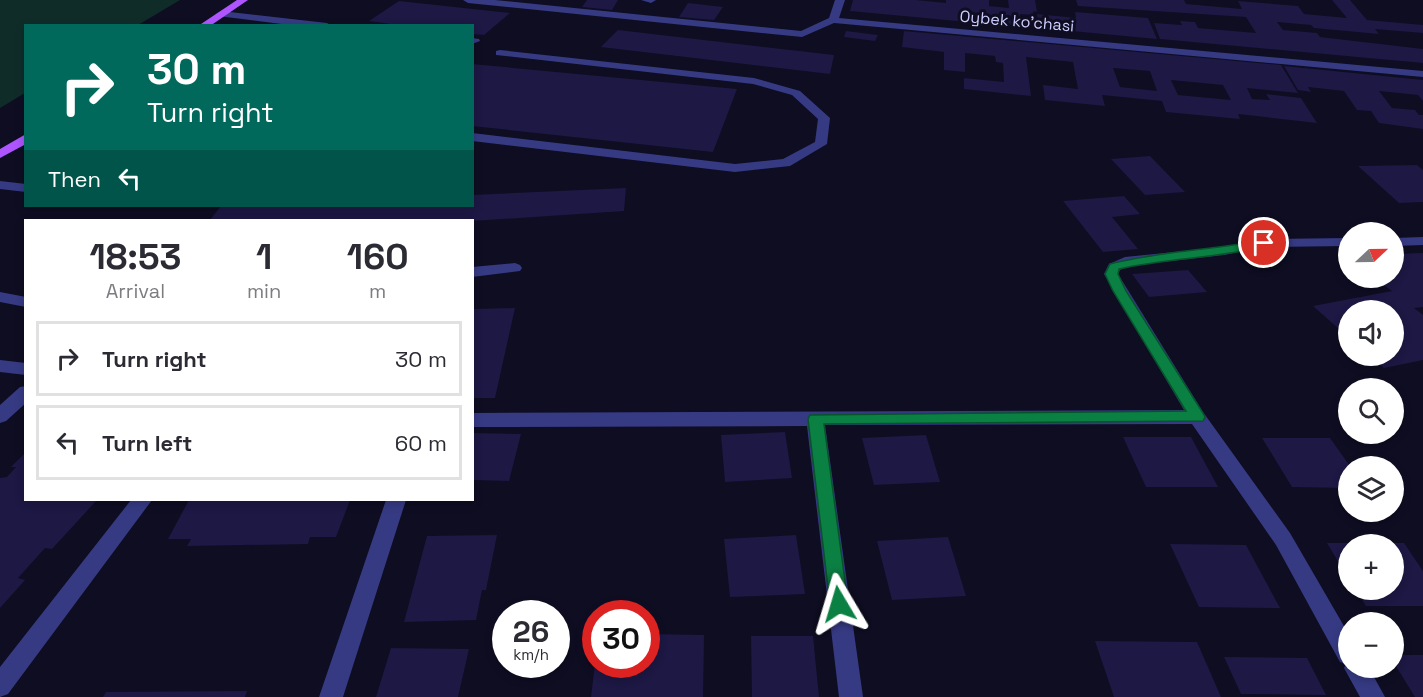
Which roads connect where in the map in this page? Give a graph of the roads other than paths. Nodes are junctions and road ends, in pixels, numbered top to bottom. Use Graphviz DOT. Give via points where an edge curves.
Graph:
graph roads {
  1 [pos="243,0"];
  2 [pos="468,0"];
  3 [pos="646,0"];
  4 [pos="651,0"];
  5 [pos="840,0"];
  6 [pos="221,14"];
  7 [pos="833,20"];
  8 [pos="206,24"];
  9 [pos="309,24"];
  10 [pos="500,53"];
  11 [pos="1423,74"];
  12 [pos="474,136"];
  13 [pos="24,139"];
  14 [pos="0,154"];
  15 [pos="1423,241"];
  16 [pos="1338,242"];
  17 [pos="1404,242"];
  18 [pos="515,268"];
  19 [pos="474,272"];
  20 [pos="0,297"];
  21 [pos="24,302"];
  22 [pos="0,366"];
  23 [pos="24,369"];
  24 [pos="24,394"];
  25 [pos="0,416"];
  26 [pos="1197,417"];
  27 [pos="815,419"];
  28 [pos="474,420"];
  29 [pos="141,501"];
  30 [pos="396,501"];
  31 [pos="1338,636"];
  32 [pos="1362,678"];
  33 [pos="0,686"];
  34 [pos="331,697"];
  35 [pos="851,697"];
  36 [pos="1373,697"];
  1 -- 6 [label="main road"];
  2 -- 7 [label="street, Oybek ko'chasi" via="802,34"];
  3 -- 4 [label="street"];
  5 -- 7 [label="street"];
  6 -- 8 [label="main road"];
  6 -- 9 [label="street"];
  7 -- 11 [label="street, Oybek ko'chasi"];
  10 -- 12 [label="street" via="754,81 796,93 825,118 821,144 786,163 735,168"];
  13 -- 14 [label="main road"];
  15 -- 17 [label="street"];
  16 -- 26 [label="street" via="1264,243 1136,260 1114,267 1112,274 1120,291"];
  18 -- 19 [label="street"];
  20 -- 21 [label="street"];
  22 -- 23 [label="street"];
  24 -- 25 [label="street"];
  26 -- 27 [label="street"];
  26 -- 31 [label="street" via="1283,539"];
  27 -- 28 [label="street"];
  27 -- 35 [label="street"];
  29 -- 33 [label="street"];
  30 -- 34 [label="street"];
  32 -- 36 [label="street"];
}
